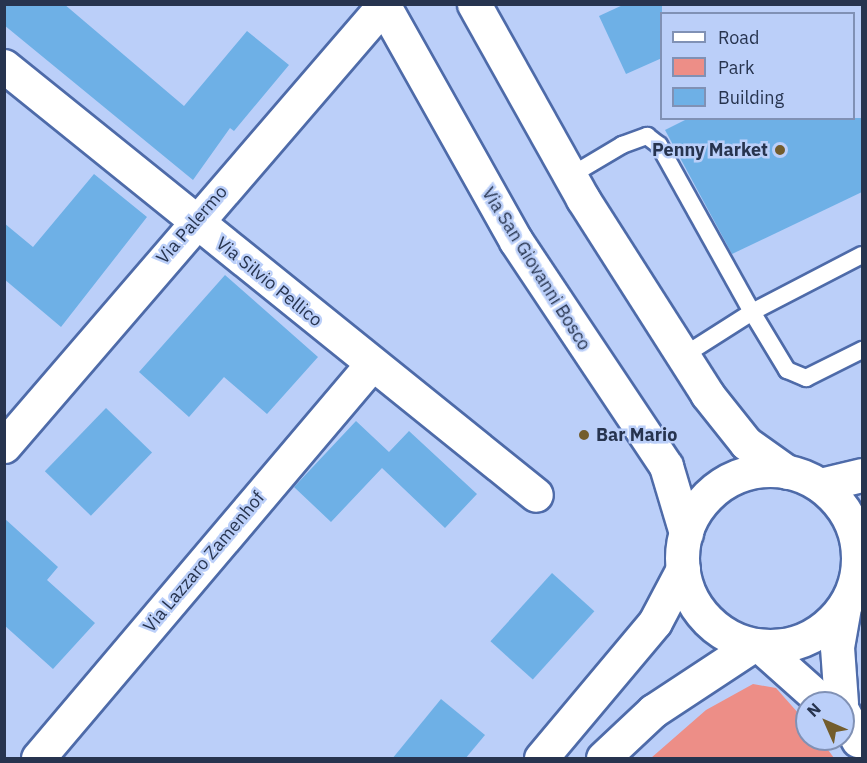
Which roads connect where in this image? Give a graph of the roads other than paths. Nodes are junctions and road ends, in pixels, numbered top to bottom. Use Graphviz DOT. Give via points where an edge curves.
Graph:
graph roads {
  1 [pos="474,4"];
  2 [pos="384,5"];
  3 [pos="4,66"];
  4 [pos="570,176"];
  5 [pos="195,221"];
  6 [pos="862,255"];
  7 [pos="752,312"];
  8 [pos="862,350"];
  9 [pos="683,356"];
  10 [pos="371,365"];
  11 [pos="4,446"];
  12 [pos="787,472"];
  13 [pos="862,475"];
  14 [pos="820,485"];
  15 [pos="536,495"];
  16 [pos="686,533"];
  17 [pos="861,555"];
  18 [pos="683,568"];
  19 [pos="844,607"];
  20 [pos="757,646"];
  21 [pos="810,691"];
  22 [pos="840,691"];
  23 [pos="38,759"];
  24 [pos="541,759"];
  25 [pos="603,759"];
  1 -- 4 [label="street"];
  2 -- 5 [label="street, Via Palermo"];
  2 -- 16 [label="street, Via San Giovanni Bosco" via="516,241 666,466"];
  3 -- 5 [label="street, Via Silvio Pellico"];
  4 -- 7 [label="lane" via="622,144 647,136 659,145"];
  4 -- 9 [label="street"];
  5 -- 10 [label="street, Via Silvio Pellico"];
  5 -- 11 [label="street, Via Palermo"];
  6 -- 7 [label="lane"];
  7 -- 8 [label="lane" via="787,370 806,378"];
  7 -- 9 [label="lane"];
  9 -- 12 [label="street" via="739,436"];
  10 -- 15 [label="street, Via Silvio Pellico"];
  10 -- 23 [label="street, Via Lazzaro Zamenhof"];
  12 -- 14 [label="street"];
  12 -- 16 [label="street" via="759,471 731,479 703,501"];
  13 -- 14 [label="street"];
  14 -- 17 [label="street" via="849,517"];
  16 -- 18 [label="street"];
  17 -- 19 [label="street"];
  18 -- 20 [label="street" via="704,616 729,636"];
  18 -- 24 [label="street" via="655,622"];
  19 -- 20 [label="street" via="805,640"];
  19 -- 22 [label="street" via="837,647"];
  20 -- 21 [label="street"];
  20 -- 25 [label="street" via="653,711"];
}
